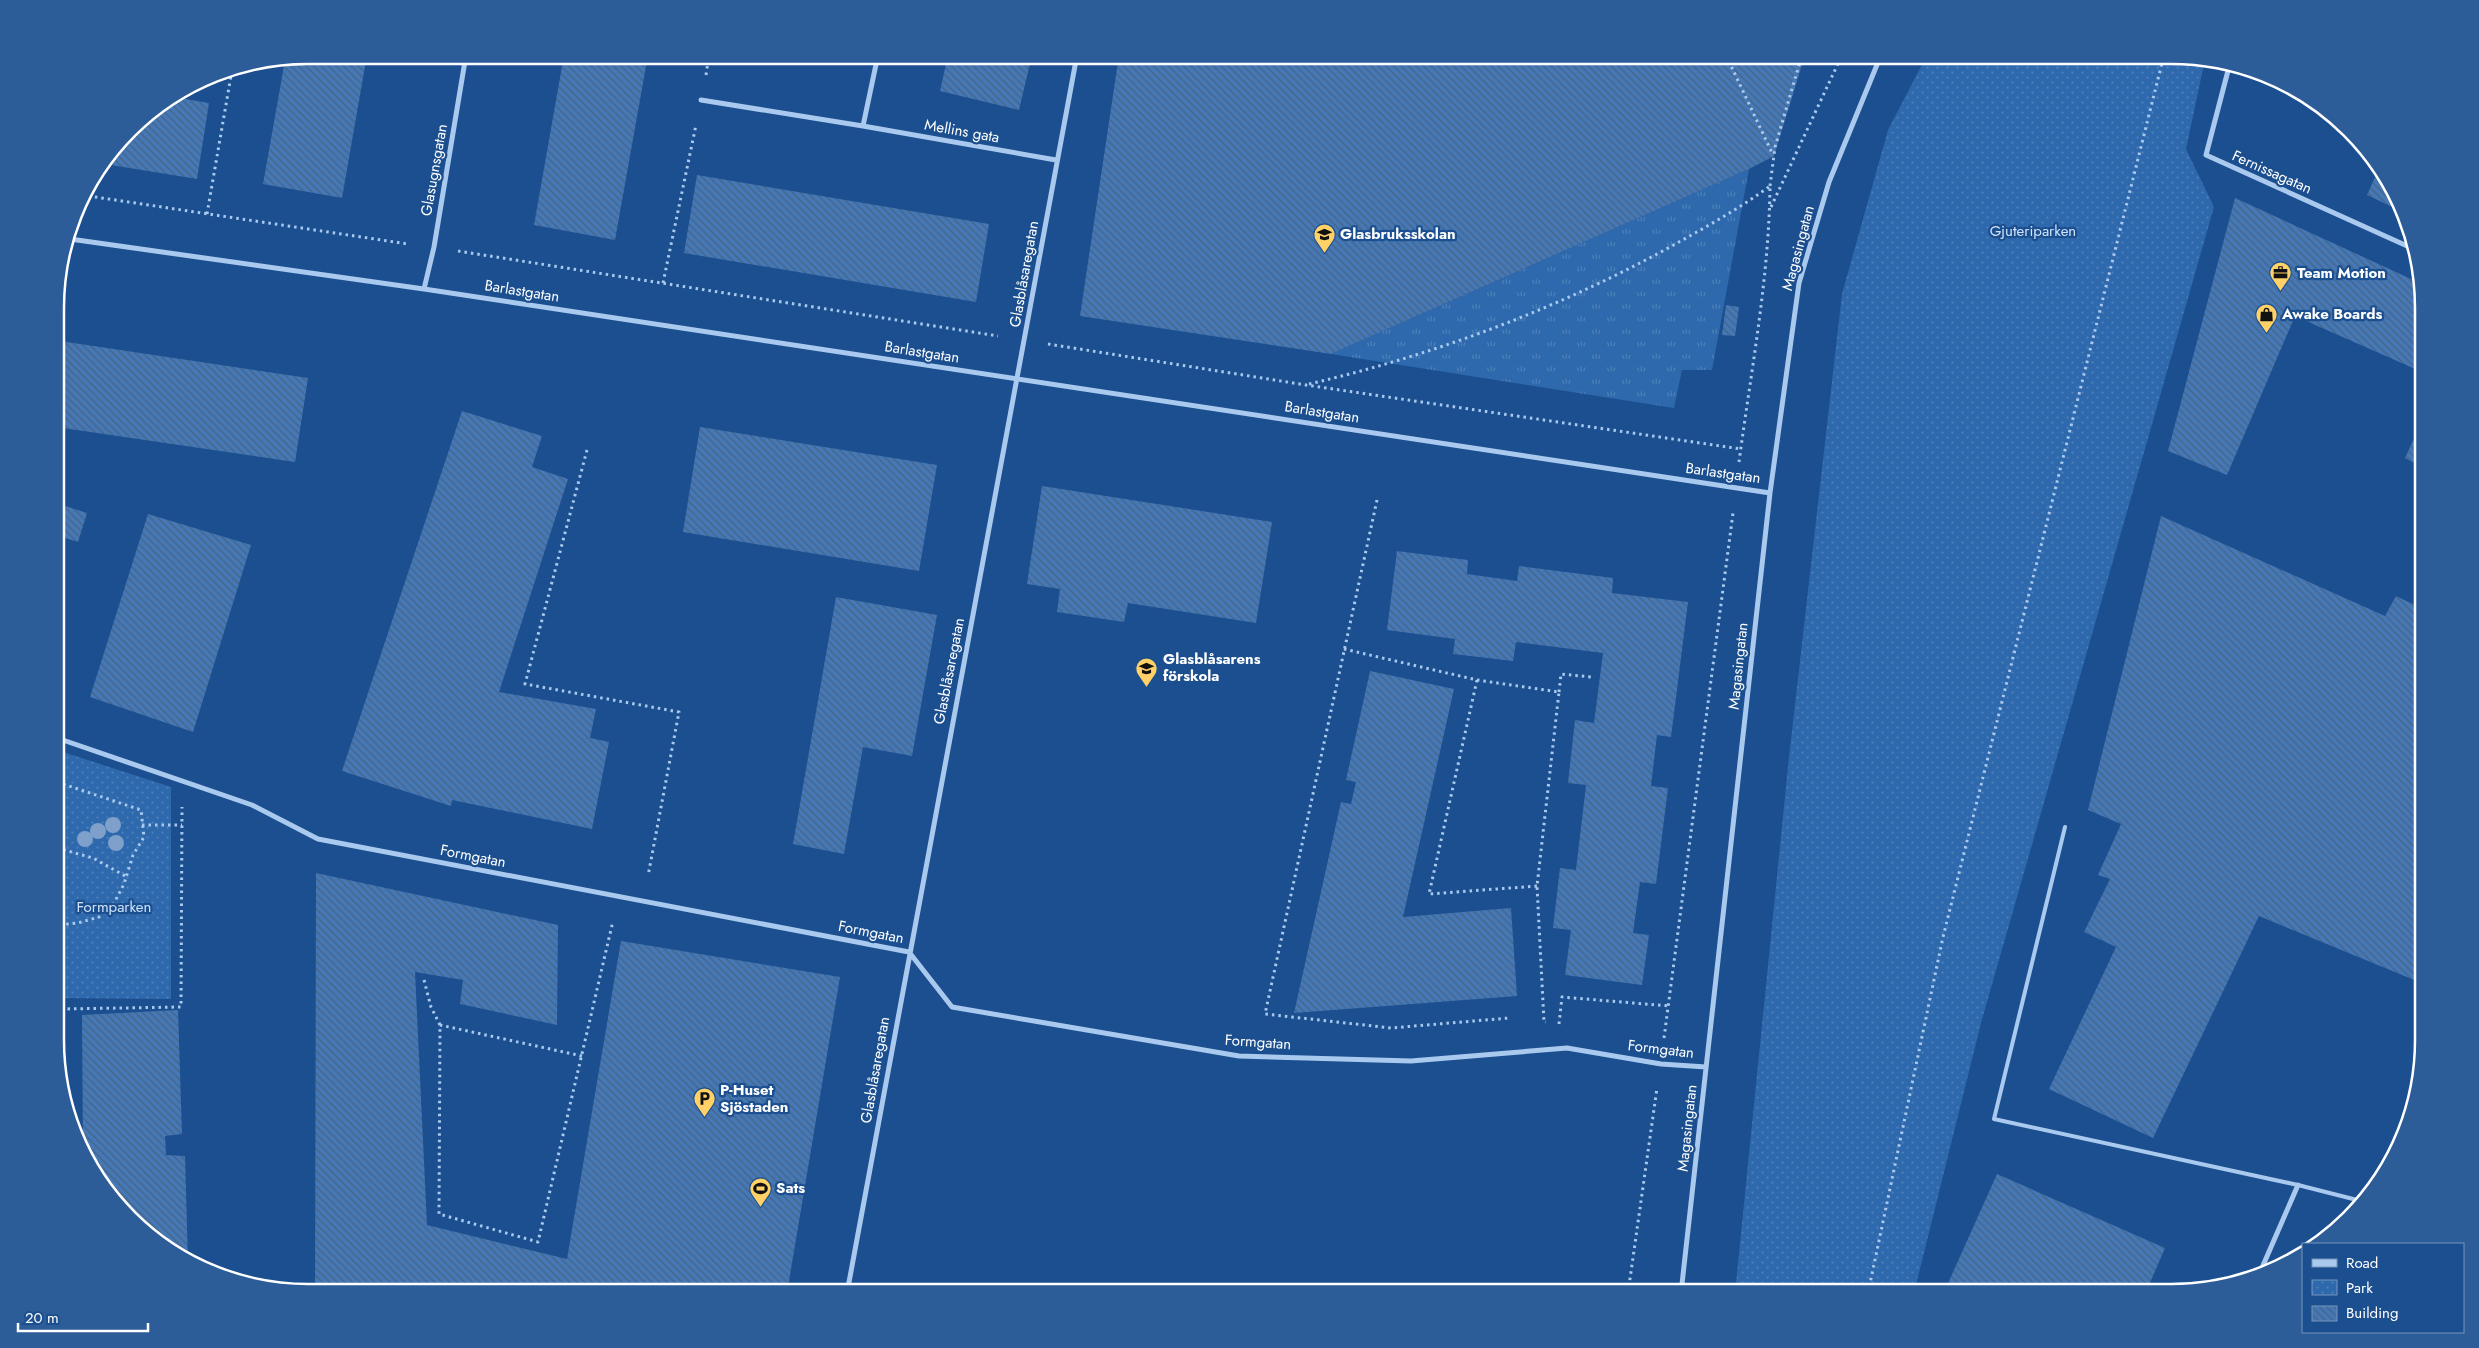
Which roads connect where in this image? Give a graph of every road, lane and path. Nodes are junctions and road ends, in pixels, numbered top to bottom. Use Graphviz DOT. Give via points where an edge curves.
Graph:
graph roads {
  1 [pos="464,64"];
  2 [pos="707,64"];
  3 [pos="876,64"];
  4 [pos="1075,64"];
  5 [pos="1730,64"];
  6 [pos="1800,64"];
  7 [pos="1838,64"];
  8 [pos="1877,64"];
  9 [pos="2162,64"];
  10 [pos="2228,70"];
  11 [pos="231,76"];
  12 [pos="701,100"];
  13 [pos="863,126"];
  14 [pos="1774,156"];
  15 [pos="1056,160"];
  16 [pos="1770,186"];
  17 [pos="91,196"];
  18 [pos="1770,210"];
  19 [pos="207,214"];
  20 [pos="74,240"];
  21 [pos="2407,246"];
  22 [pos="434,247"];
  23 [pos="663,283"];
  24 [pos="424,290"];
  25 [pos="1025,341"];
  26 [pos="1016,379"];
  27 [pos="1306,385"];
  28 [pos="587,450"];
  29 [pos="1741,450"];
  30 [pos="1736,488"];
  31 [pos="1770,493"];
  32 [pos="1377,500"];
  33 [pos="1344,649"];
  34 [pos="1591,677"];
  35 [pos="1477,680"];
  36 [pos="1559,692"];
  37 [pos="64,741"];
  38 [pos="183,782"];
  39 [pos="64,784"];
  40 [pos="142,825"];
  41 [pos="182,825"];
  42 [pos="2065,827"];
  43 [pos="64,850"];
  44 [pos="126,877"];
  45 [pos="1537,886"];
  46 [pos="619,896"];
  47 [pos="644,901"];
  48 [pos="64,924"];
  49 [pos="909,952"];
  50 [pos="424,980"];
  51 [pos="1668,1006"];
  52 [pos="64,1009"];
  53 [pos="1509,1018"];
  54 [pos="1559,1021"];
  55 [pos="440,1026"];
  56 [pos="1556,1049"];
  57 [pos="582,1056"];
  58 [pos="1661,1064"];
  59 [pos="1706,1066"];
  60 [pos="2298,1185"];
  61 [pos="2356,1200"];
  62 [pos="2262,1267"];
  63 [pos="850,1284"];
  64 [pos="1629,1284"];
  65 [pos="1682,1284"];
  66 [pos="1870,1284"];
  1 -- 22 [label="street, Glasugnsgatan"];
  2 -- 12 [label="path"];
  3 -- 13 [label="street"];
  4 -- 15 [label="street, Glasblåsaregatan"];
  5 -- 14 [label="path"];
  6 -- 14 [label="path"];
  7 -- 18 [label="path"];
  8 -- 31 [label="street, Magasingatan" via="1829,182 1799,283"];
  9 -- 66 [label="path" via="1942,937"];
  10 -- 21 [label="street, Fernissagatan" via="2206,155"];
  11 -- 19 [label="path"];
  12 -- 13 [label="street, Mellins gata"];
  12 -- 23 [label="path"];
  13 -- 15 [label="street, Mellins gata"];
  14 -- 16 [label="path"];
  15 -- 25 [label="street, Glasblåsaregatan"];
  16 -- 18 [label="path"];
  16 -- 27 [label="path" via="1698,232 1618,276 1532,314 1363,371"];
  17 -- 19 [label="path"];
  18 -- 29 [label="path"];
  19 -- 22 [label="path"];
  20 -- 24 [label="street, Barlastgatan"];
  22 -- 23 [label="path"];
  22 -- 24 [label="street, Glasugnsgatan"];
  23 -- 25 [label="path"];
  24 -- 26 [label="street, Barlastgatan"];
  25 -- 26 [label="street, Glasblåsaregatan"];
  25 -- 27 [label="path"];
  26 -- 30 [label="street, Barlastgatan"];
  26 -- 49 [label="street, Glasblåsaregatan"];
  27 -- 29 [label="path"];
  28 -- 47 [label="path" via="525,684 679,712"];
  29 -- 30 [label="path"];
  30 -- 31 [label="street, Barlastgatan"];
  30 -- 51 [label="path"];
  31 -- 59 [label="street, Magasingatan"];
  32 -- 33 [label="path"];
  33 -- 35 [label="path"];
  33 -- 53 [label="path" via="1265,1014 1391,1028"];
  34 -- 36 [label="path" via="1561,674"];
  35 -- 36 [label="path"];
  35 -- 45 [label="path" via="1429,894"];
  36 -- 45 [label="path"];
  37 -- 38 [label="street, Formgatan"];
  38 -- 41 [label="path"];
  38 -- 46 [label="street, Formgatan" via="252,805 318,839"];
  39 -- 40 [label="path" via="141,810"];
  40 -- 41 [label="path"];
  40 -- 44 [label="path" via="144,837 133,855"];
  41 -- 52 [label="path" via="181,1006"];
  42 -- 60 [label="lane" via="1994,1119"];
  43 -- 44 [label="path" via="93,858"];
  44 -- 48 [label="path" via="113,905 99,918"];
  45 -- 54 [label="path" via="1544,1022"];
  46 -- 47 [label="street, Formgatan"];
  46 -- 57 [label="path"];
  47 -- 49 [label="street, Formgatan"];
  49 -- 56 [label="street, Formgatan" via="952,1007 1239,1056 1410,1061"];
  49 -- 63 [label="street, Glasblåsaregatan"];
  50 -- 55 [label="path"];
  51 -- 54 [label="path" via="1562,997"];
  51 -- 58 [label="path"];
  54 -- 56 [label="path"];
  55 -- 57 [label="path"];
  55 -- 57 [label="path" via="439,1214 538,1242"];
  56 -- 58 [label="street, Formgatan" via="1567,1048"];
  58 -- 59 [label="street, Formgatan"];
  58 -- 64 [label="path"];
  59 -- 65 [label="street, Magasingatan"];
  60 -- 61 [label="lane"];
  60 -- 62 [label="street"];
}
